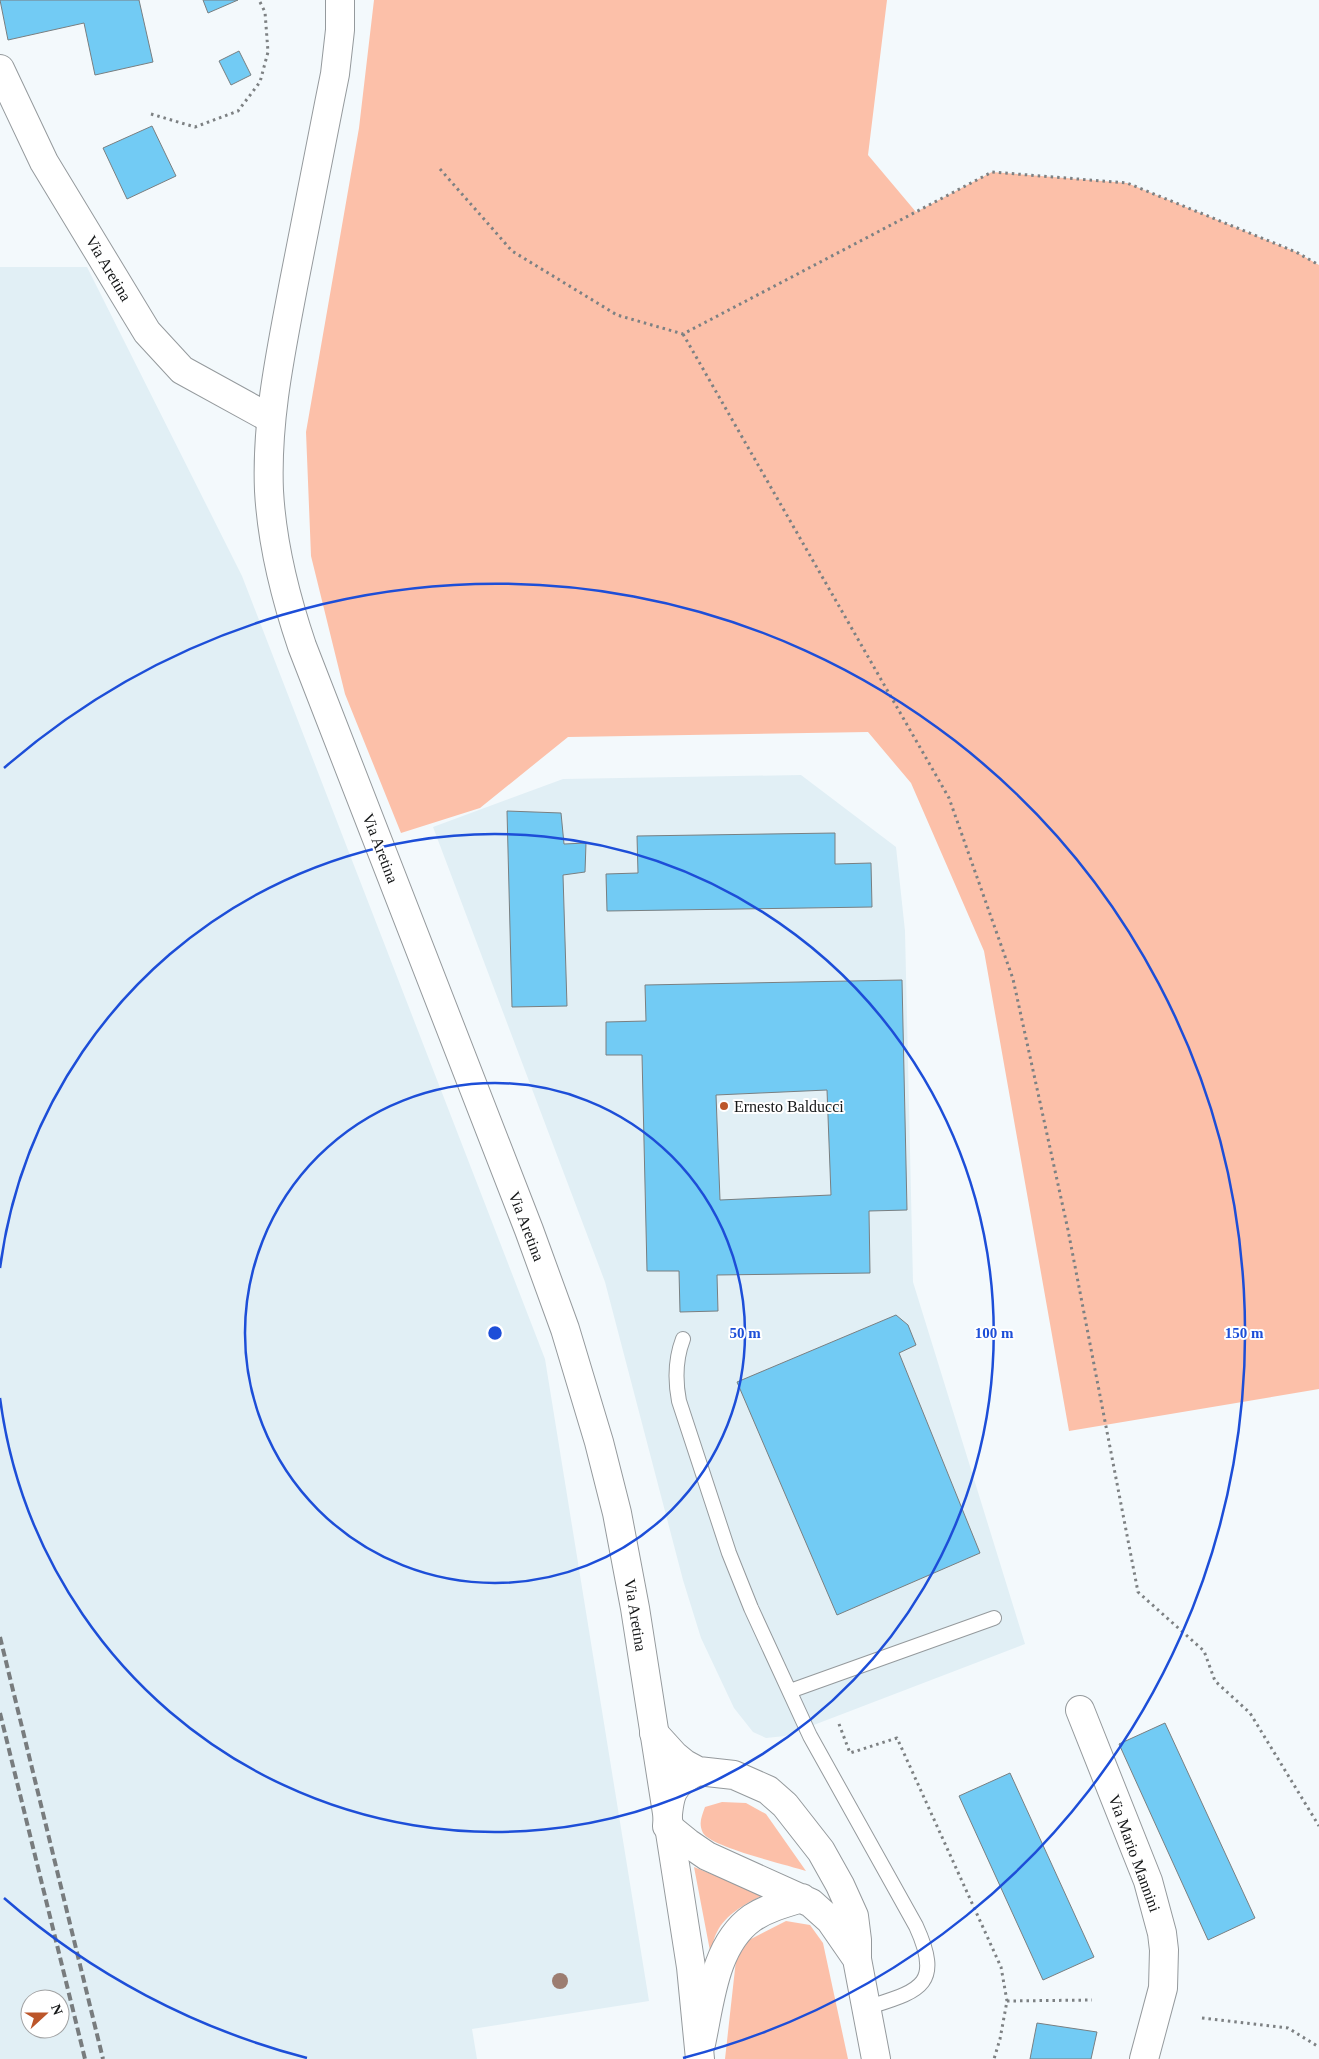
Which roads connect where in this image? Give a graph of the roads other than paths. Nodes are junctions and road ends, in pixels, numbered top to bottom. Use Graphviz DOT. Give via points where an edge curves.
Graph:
graph roads {
  1 [pos="340,0"];
  2 [pos="0,69"];
  3 [pos="271,419"];
  4 [pos="683,1339"];
  5 [pos="994,1618"];
  6 [pos="790,1691"];
  7 [pos="1080,1710"];
  8 [pos="654,1733"];
  9 [pos="698,1770"];
  10 [pos="667,1826"];
  11 [pos="802,1898"];
  12 [pos="857,1959"];
  13 [pos="866,2008"];
  14 [pos="700,2056"];
  15 [pos="876,2059"];
  16 [pos="1144,2059"];
  1 -- 3 [label="street, Via Aretina" via="334,74 278,365"];
  2 -- 3 [label="street, Via Aretina" via="44,162 147,332 182,370"];
  3 -- 8 [label="street, Via Aretina" via="272,520 292,613 570,1344 617,1513"];
  4 -- 6 [label="lane" via="678,1352 676,1384 684,1421 734,1567"];
  5 -- 6 [label="lane"];
  6 -- 13 [label="lane" via="810,1736 916,1926 926,1953 926,1978 919,1987"];
  7 -- 16 [label="street, Via Mario Mannini" via="1148,1881 1162,1933 1163,1988"];
  8 -- 9 [label="street" via="674,1755"];
  8 -- 10 [label="street, Via Aretina"];
  9 -- 10 [label="street" via="682,1780 672,1792"];
  9 -- 12 [label="street" via="721,1772 748,1780 768,1790 785,1805 821,1851 846,1896 854,1916"];
  10 -- 11 [label="street" via="707,1856"];
  10 -- 14 [label="street, Via Aretina" via="691,1967"];
  11 -- 12 [label="street" via="830,1920"];
  11 -- 14 [label="street" via="763,1912 731,1939 714,1986"];
  12 -- 13 [label="street"];
  13 -- 15 [label="street"];
}
